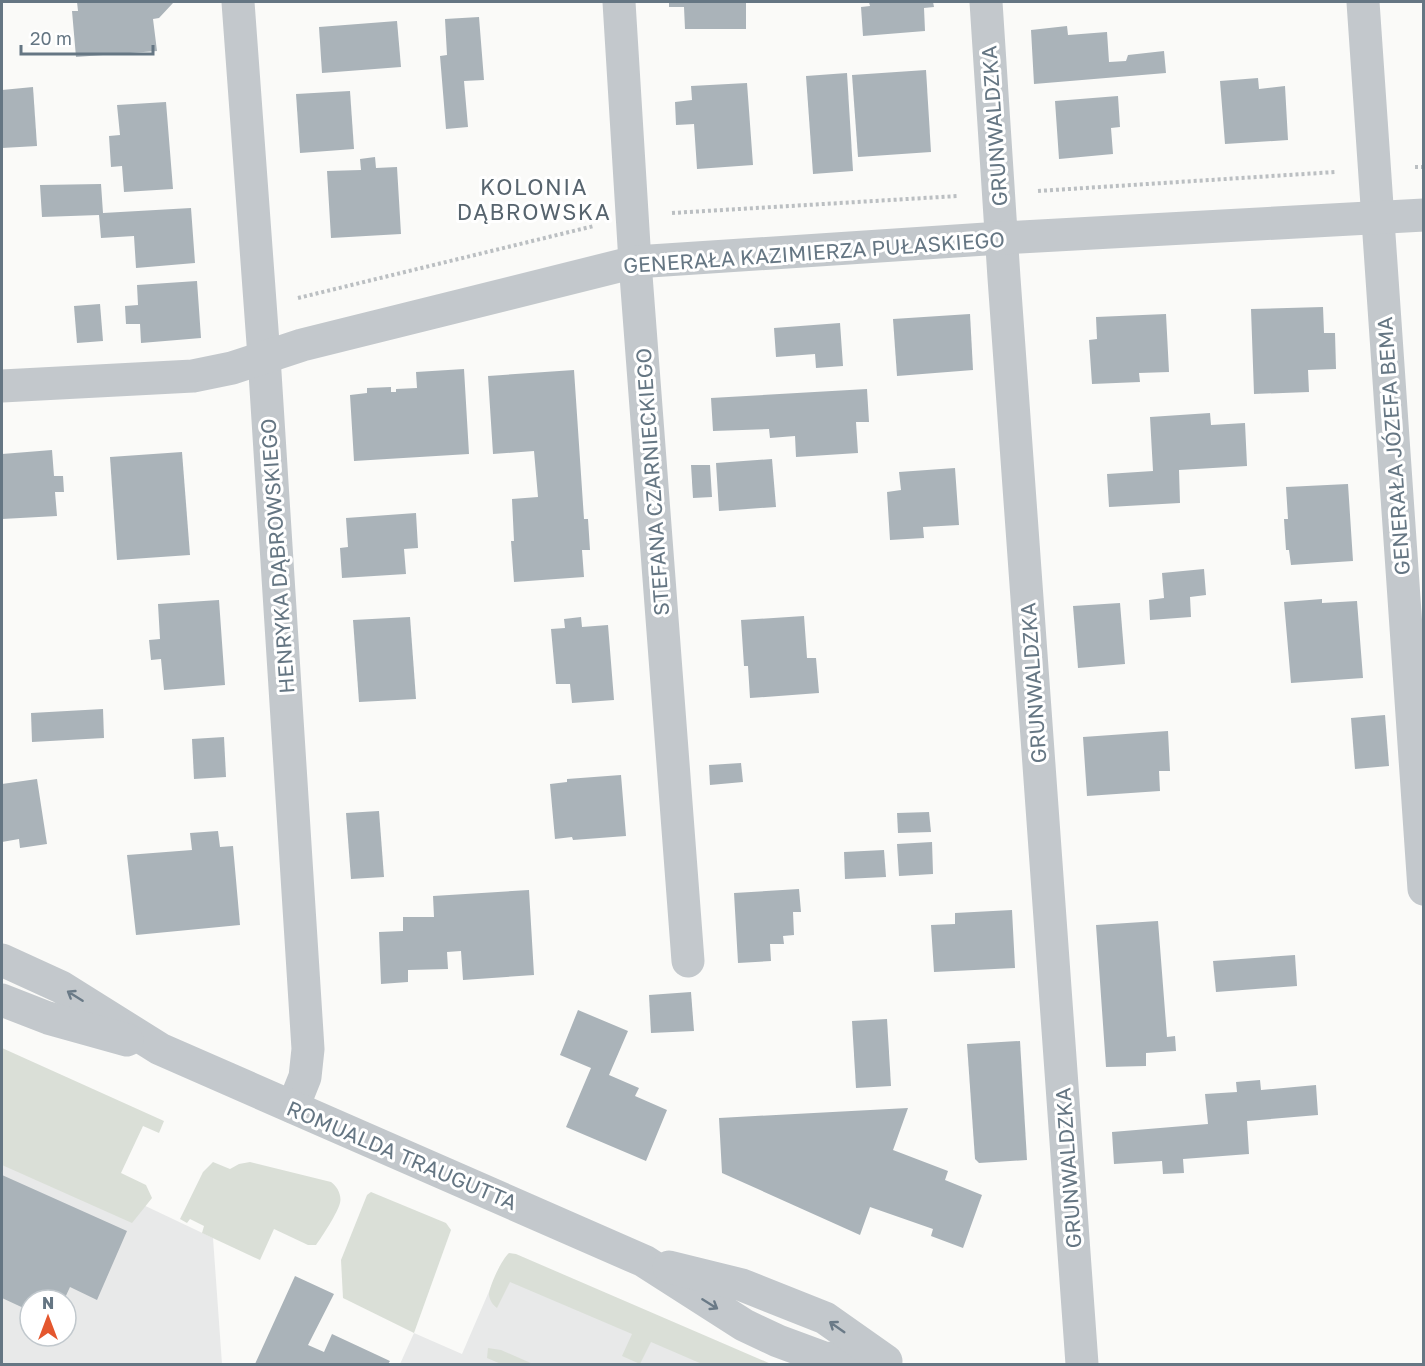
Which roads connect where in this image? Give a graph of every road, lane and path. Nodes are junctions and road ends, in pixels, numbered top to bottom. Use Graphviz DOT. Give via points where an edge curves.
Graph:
graph roads {
  1 [pos="238,2"];
  2 [pos="619,2"];
  3 [pos="986,2"];
  4 [pos="1363,2"];
  5 [pos="1424,215"];
  6 [pos="1377,217"];
  7 [pos="1001,238"];
  8 [pos="635,262"];
  9 [pos="264,357"];
  10 [pos="2,386"];
  11 [pos="1424,890"];
  12 [pos="2,960"];
  13 [pos="688,961"];
  14 [pos="2,999"];
  15 [pos="160,1049"];
  16 [pos="293,1107"];
  17 [pos="889,1363"];
  18 [pos="1082,1365"];
  1 -- 9 [label="street, HENRYKA DĄBROWSKIEGO"];
  2 -- 8 [label="street, STEFANA CZARNIECKIEGO"];
  3 -- 7 [label="street, GRUNWALDZKA"];
  4 -- 6 [label="street, GENERAŁA JÓZEFA BEMA"];
  5 -- 6 [label="street, GENERAŁA KAZIMIERZA PUŁASKIEGO"];
  6 -- 7 [label="street, GENERAŁA KAZIMIERZA PUŁASKIEGO"];
  6 -- 11 [label="street, GENERAŁA JÓZEFA BEMA"];
  7 -- 8 [label="street, GENERAŁA KAZIMIERZA PUŁASKIEGO"];
  7 -- 18 [label="street, GRUNWALDZKA"];
  8 -- 9 [label="street, GENERAŁA KAZIMIERZA PUŁASKIEGO"];
  8 -- 13 [label="street, STEFANA CZARNIECKIEGO"];
  9 -- 10 [label="street, GENERAŁA KAZIMIERZA PUŁASKIEGO" via="193,376"];
  9 -- 16 [label="street, HENRYKA DĄBROWSKIEGO" via="308,1049 305,1077"];
  15 -- 12 [label="street, ROMUALDA TRAUGUTTA, one-way" via="61,987"];
  14 -- 15 [label="street, ROMUALDA TRAUGUTTA" via="48,1018"];
  15 -- 16 [label="street, ROMUALDA TRAUGUTTA"];
  16 -- 17 [label="street, ROMUALDA TRAUGUTTA" via="644,1261 744,1325 778,1341 824,1358"];
}
